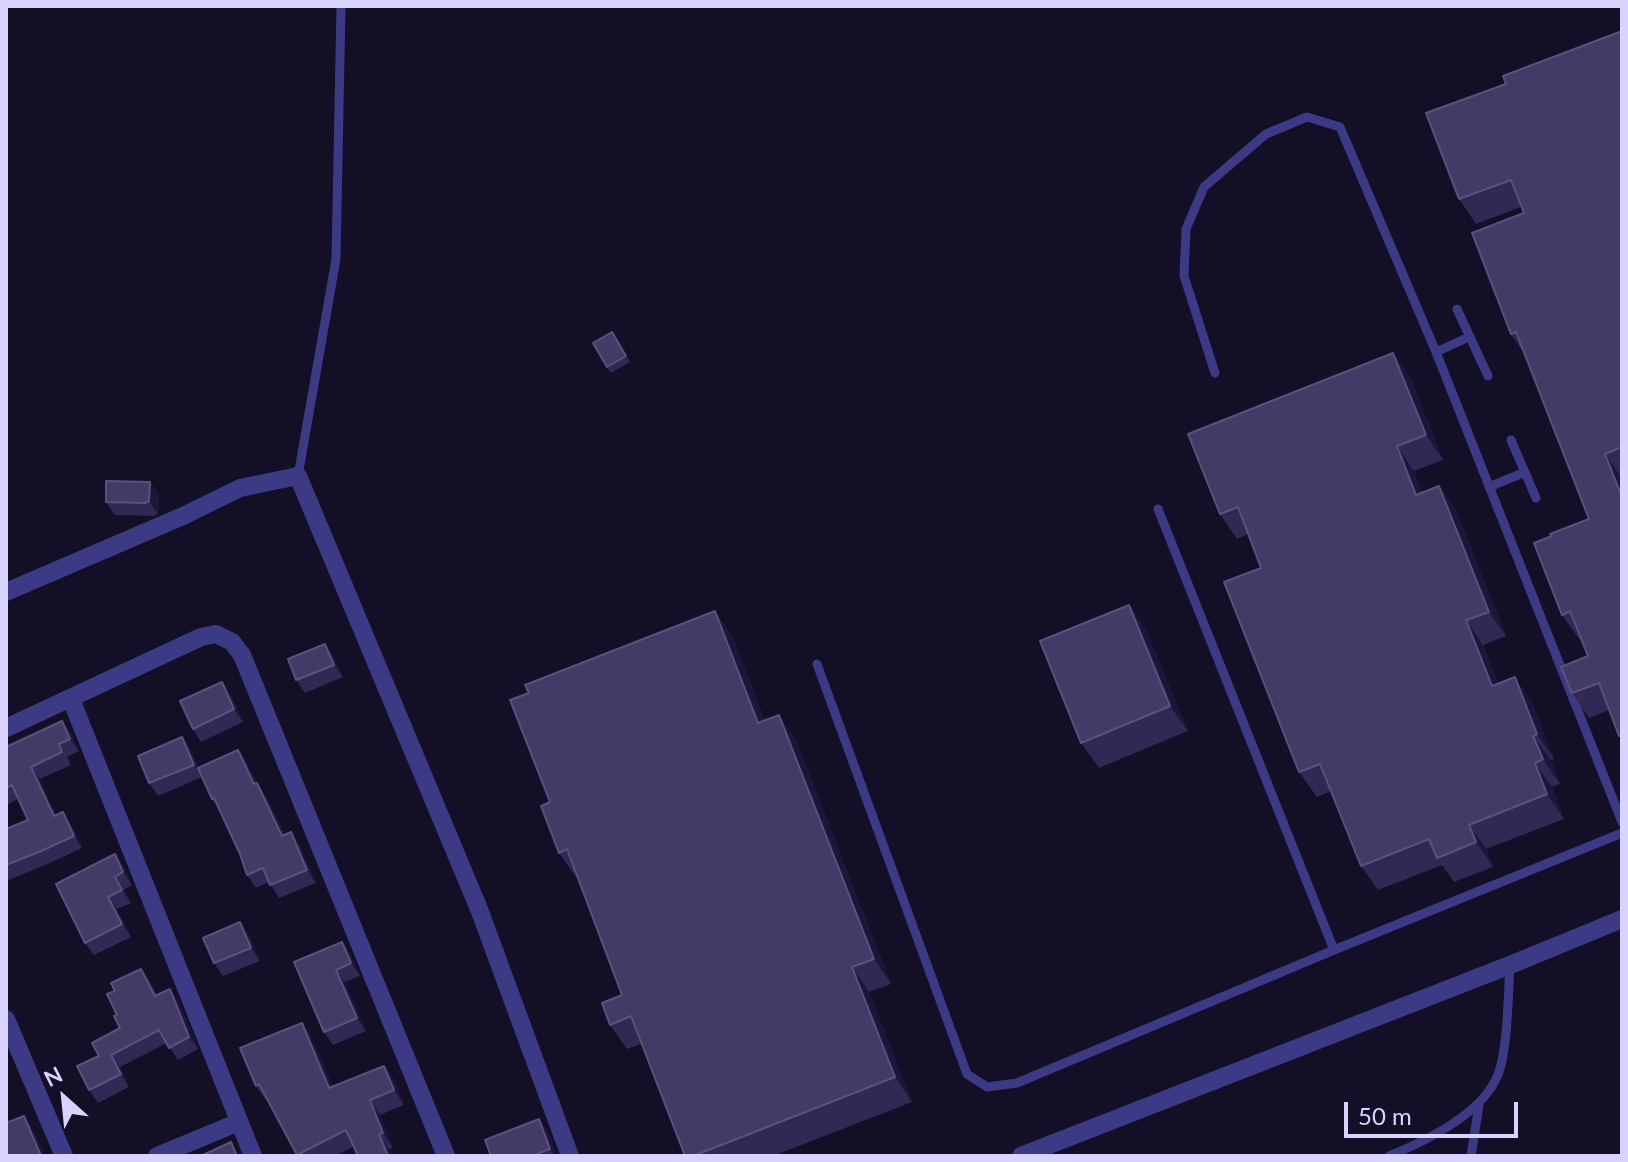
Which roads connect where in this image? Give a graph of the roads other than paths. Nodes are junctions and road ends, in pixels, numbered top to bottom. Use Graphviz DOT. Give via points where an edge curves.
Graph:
graph roads {
  1 [pos="341,6"];
  2 [pos="1457,309"];
  3 [pos="1469,337"];
  4 [pos="1436,352"];
  5 [pos="1215,373"];
  6 [pos="1488,376"];
  7 [pos="1511,440"];
  8 [pos="1525,472"];
  9 [pos="298,476"];
  10 [pos="1489,487"];
  11 [pos="1536,498"];
  12 [pos="1158,509"];
  13 [pos="6,592"];
  14 [pos="817,664"];
  15 [pos="71,699"];
  16 [pos="6,728"];
  17 [pos="1622,822"];
  18 [pos="1622,833"];
  19 [pos="1622,919"];
  20 [pos="1334,950"];
  21 [pos="1510,965"];
  22 [pos="6,1022"];
  23 [pos="1479,1105"];
  24 [pos="239,1122"];
  25 [pos="64,1156"];
  26 [pos="157,1156"];
  27 [pos="253,1156"];
  28 [pos="446,1156"];
  29 [pos="570,1156"];
  30 [pos="1021,1156"];
  31 [pos="1389,1156"];
  32 [pos="1471,1156"];
  1 -- 9 [label="lane" via="336,259"];
  2 -- 3 [label="lane"];
  3 -- 4 [label="lane"];
  3 -- 6 [label="lane"];
  4 -- 5 [label="lane" via="1340,127 1307,117 1266,134 1204,187 1186,229 1184,276"];
  4 -- 10 [label="lane"];
  7 -- 8 [label="lane"];
  8 -- 10 [label="lane"];
  8 -- 11 [label="lane"];
  9 -- 13 [label="street" via="240,488"];
  9 -- 29 [label="street" via="479,909"];
  10 -- 17 [label="lane"];
  12 -- 20 [label="lane"];
  14 -- 20 [label="lane" via="967,1074 987,1087 1017,1083"];
  15 -- 16 [label="street"];
  15 -- 24 [label="street"];
  15 -- 28 [label="street" via="201,637 216,634 232,642 242,655"];
  18 -- 20 [label="lane"];
  19 -- 21 [label="street"];
  21 -- 23 [label="lane" via="1503,1051 1497,1076"];
  21 -- 30 [label="street"];
  22 -- 25 [label="street"];
  23 -- 31 [label="lane" via="1423,1143"];
  23 -- 32 [label="lane"];
  24 -- 26 [label="street"];
  24 -- 27 [label="street"];
}
